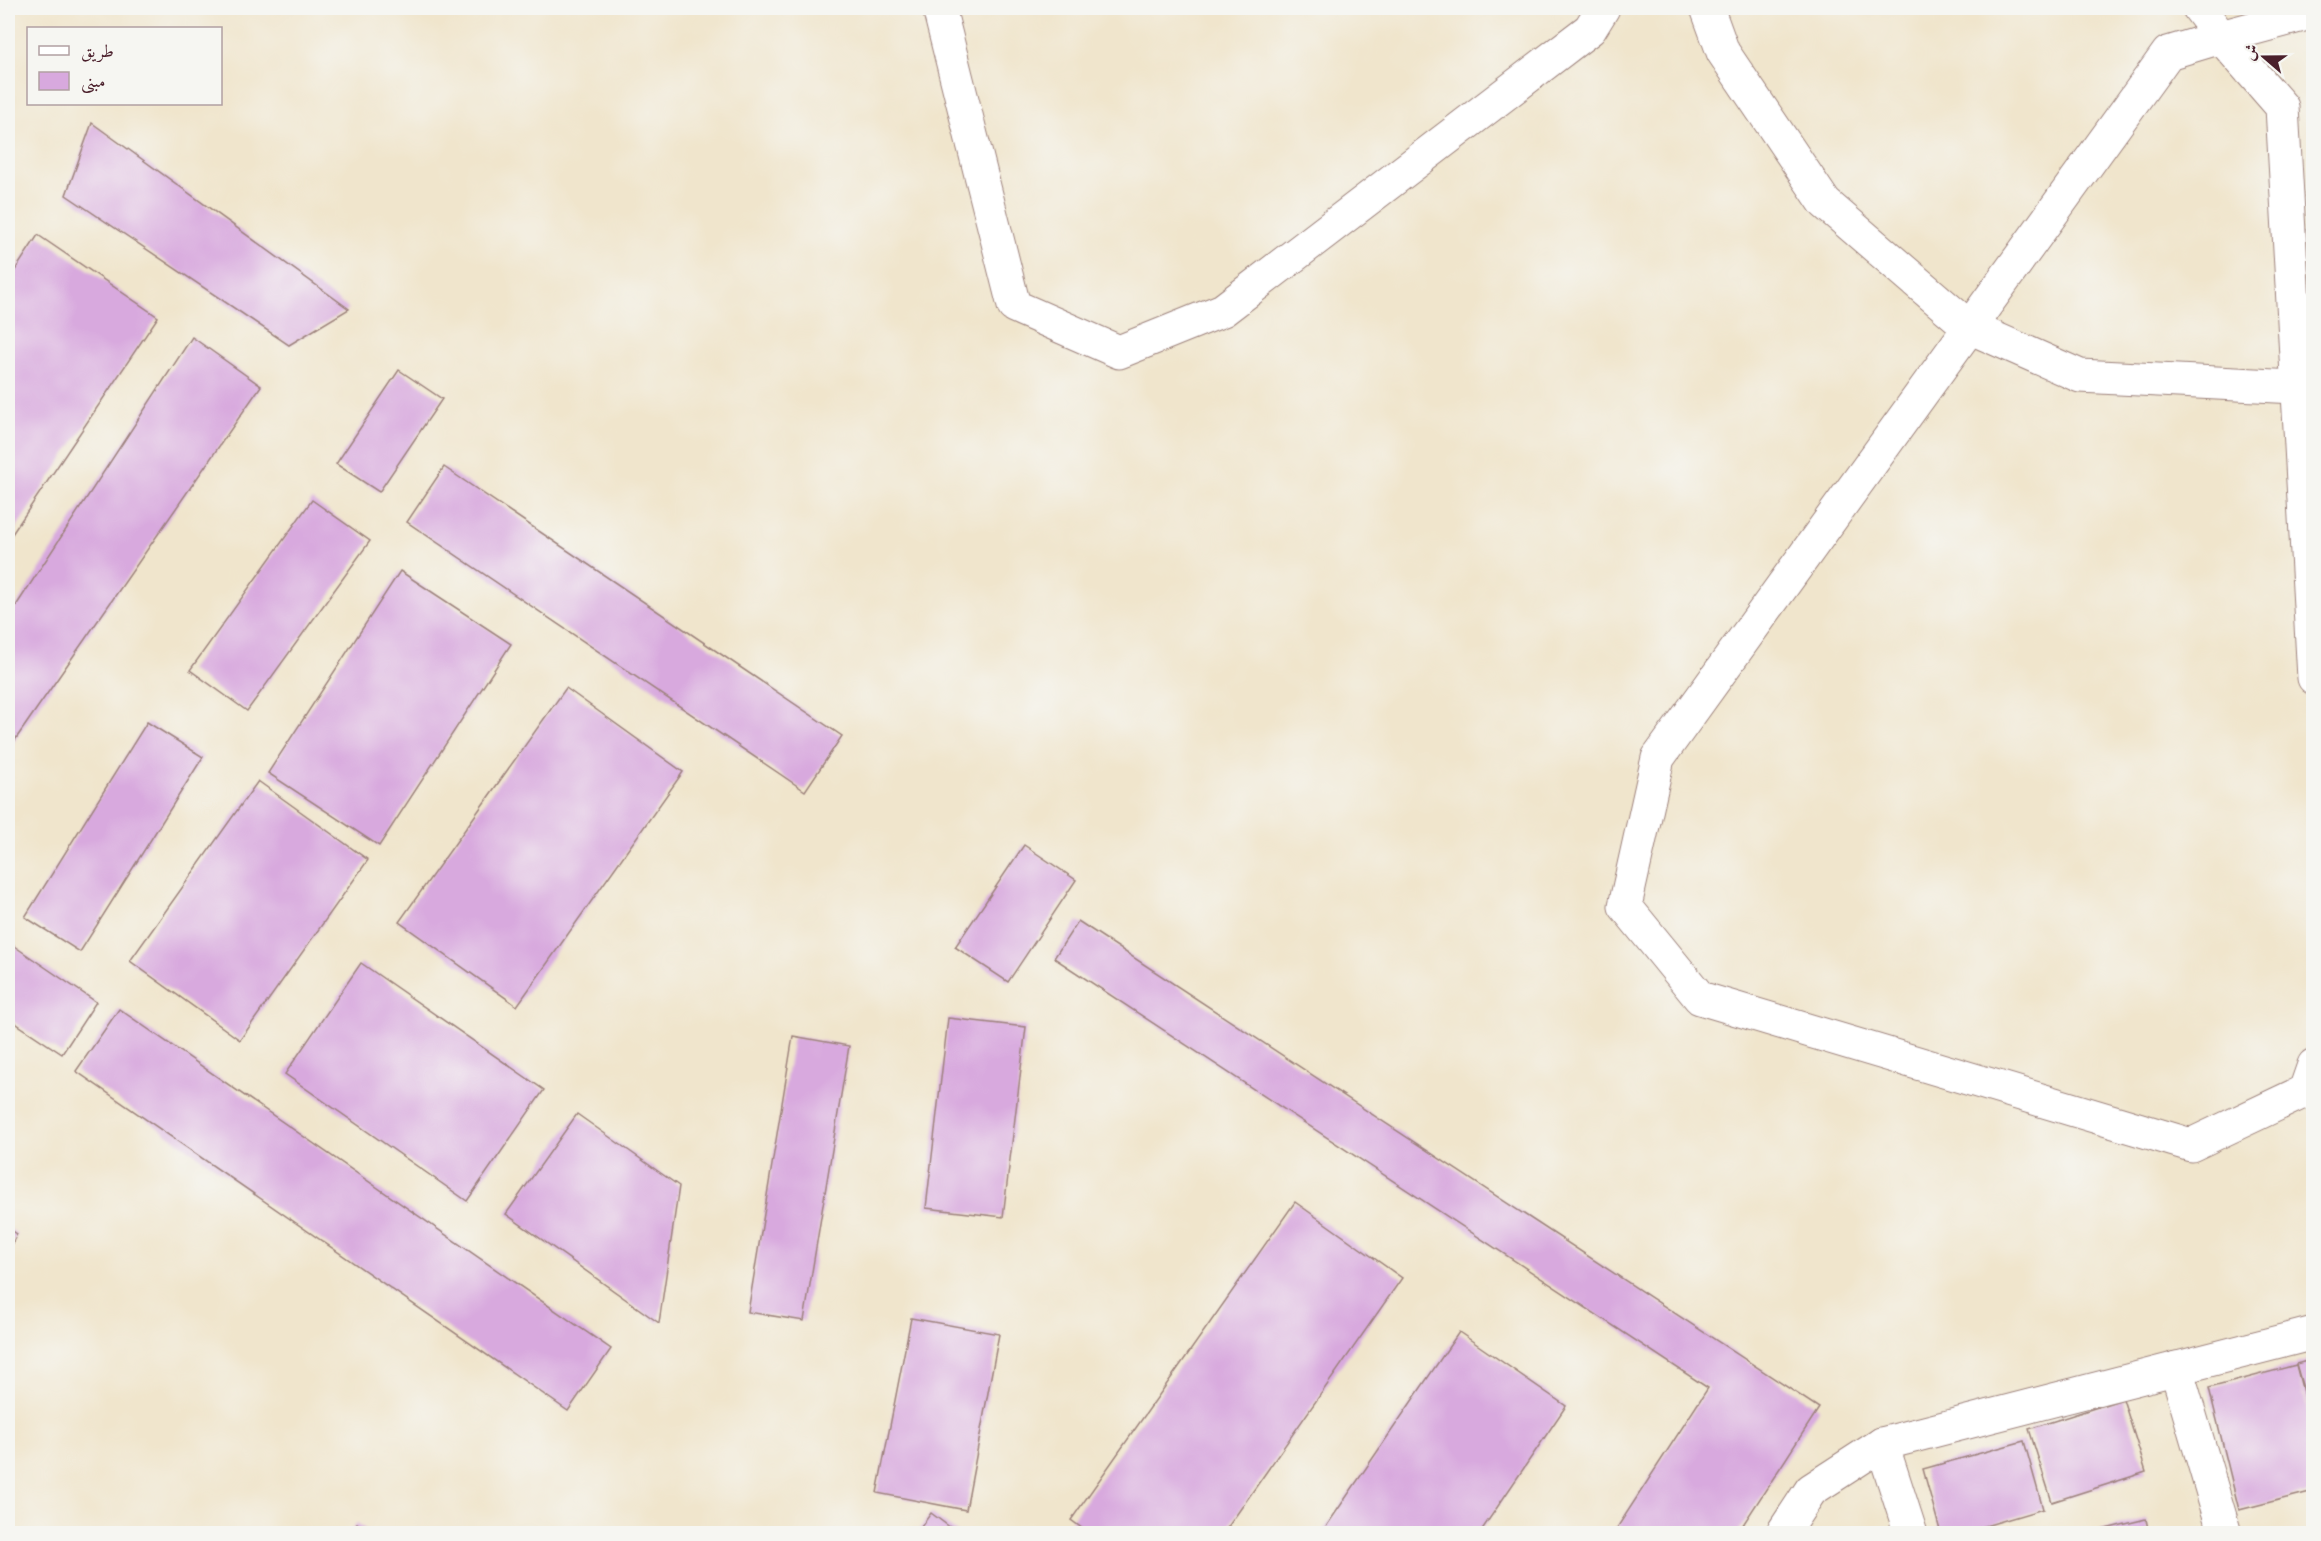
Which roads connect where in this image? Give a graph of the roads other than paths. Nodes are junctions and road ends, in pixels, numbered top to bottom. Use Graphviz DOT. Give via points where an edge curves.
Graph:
graph roads {
  1 [pos="939,8"];
  2 [pos="1604,8"];
  3 [pos="1707,8"];
  4 [pos="1724,8"];
  5 [pos="2199,8"];
  6 [pos="2313,12"];
  7 [pos="2221,37"];
  8 [pos="1723,52"];
  9 [pos="1969,327"];
  10 [pos="2305,388"];
  11 [pos="2313,678"];
  12 [pos="2313,1065"];
  13 [pos="2313,1334"];
  14 [pos="2176,1368"];
  15 [pos="1882,1444"];
  16 [pos="1782,1533"];
  17 [pos="1911,1533"];
  18 [pos="2225,1533"];
  1 -- 2 [label="street" via="1014,306 1119,352 1223,310 1590,29"];
  3 -- 8 [label="street"];
  4 -- 8 [label="street"];
  5 -- 7 [label="street"];
  6 -- 7 [label="street"];
  7 -- 9 [label="street" via="2168,53"];
  7 -- 10 [label="street" via="2282,107"];
  8 -- 9 [label="street" via="1825,203"];
  9 -- 10 [label="street" via="2080,376"];
  9 -- 12 [label="street" via="1658,758 1625,906 1700,998 2191,1145 2305,1091"];
  10 -- 11 [label="street"];
  13 -- 14 [label="street"];
  14 -- 15 [label="street"];
  14 -- 18 [label="street"];
  15 -- 16 [label="street" via="1811,1490"];
  15 -- 17 [label="street"];
}
